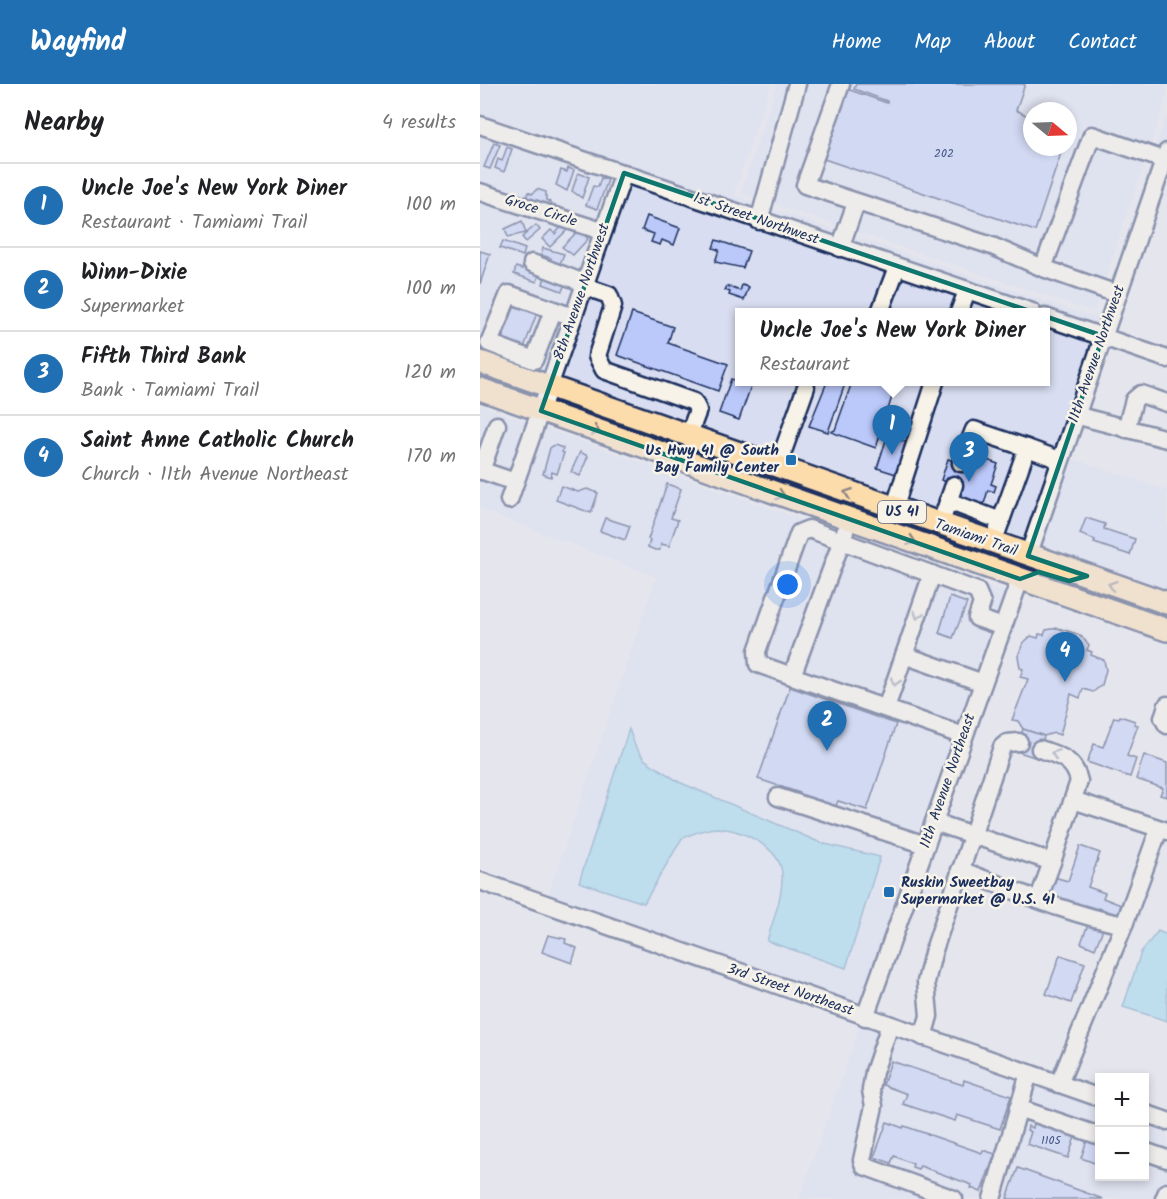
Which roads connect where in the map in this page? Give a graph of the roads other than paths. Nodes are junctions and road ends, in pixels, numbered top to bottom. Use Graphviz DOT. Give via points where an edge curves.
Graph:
graph roads {
  1 [pos="797,84"];
  2 [pos="841,84"];
  3 [pos="480,125"];
  4 [pos="1166,156"];
  5 [pos="624,173"];
  6 [pos="480,192"];
  7 [pos="856,203"];
  8 [pos="759,221"];
  9 [pos="602,231"];
  10 [pos="840,248"];
  11 [pos="532,263"];
  12 [pos="897,267"];
  13 [pos="1042,268"];
  14 [pos="583,284"];
  15 [pos="967,291"];
  16 [pos="1117,294"];
  17 [pos="882,308"];
  18 [pos="961,308"];
  19 [pos="1020,308"];
  20 [pos="553,311"];
  21 [pos="573,317"];
  22 [pos="1050,319"];
  23 [pos="1103,336"];
  24 [pos="1167,359"];
  25 [pos="508,361"];
  26 [pos="480,362"];
  27 [pos="933,386"];
  28 [pos="806,387"];
  29 [pos="549,388"];
  30 [pos="480,389"];
  31 [pos="1167,403"];
  32 [pos="541,411"];
  33 [pos="1076,416"];
  34 [pos="497,425"];
  35 [pos="1126,429"];
  36 [pos="688,437"];
  37 [pos="1167,439"];
  38 [pos="1027,448"];
  39 [pos="1060,460"];
  40 [pos="961,463"];
  41 [pos="777,468"];
  42 [pos="481,470"];
  43 [pos="515,482"];
  44 [pos="509,500"];
  45 [pos="894,509"];
  46 [pos="849,519"];
  47 [pos="1001,521"];
  48 [pos="940,525"];
  49 [pos="841,542"];
  50 [pos="993,543"];
  51 [pos="1028,556"];
  52 [pos="960,558"];
  53 [pos="991,569"];
  54 [pos="932,574"];
  55 [pos="1088,576"];
  56 [pos="1020,579"];
  57 [pos="951,582"];
  58 [pos="1167,603"];
  59 [pos="1003,627"];
  60 [pos="1167,630"];
  61 [pos="904,656"];
  62 [pos="792,676"];
  63 [pos="983,683"];
  64 [pos="1167,705"];
  65 [pos="886,708"];
  66 [pos="1167,725"];
  67 [pos="964,736"];
  68 [pos="1019,742"];
  69 [pos="1040,749"];
  70 [pos="778,797"];
  71 [pos="1073,800"];
  72 [pos="934,822"];
  73 [pos="1163,830"];
  74 [pos="972,835"];
  75 [pos="926,845"];
  76 [pos="1052,862"];
  77 [pos="960,870"];
  78 [pos="480,881"];
  79 [pos="1039,898"];
  80 [pos="1124,925"];
  81 [pos="865,1017"];
  82 [pos="890,1025"];
  83 [pos="923,1037"];
  84 [pos="1029,1073"];
  85 [pos="1059,1084"];
  86 [pos="1095,1096"];
  87 [pos="1018,1108"];
  88 [pos="1149,1115"];
  89 [pos="1167,1121"];
  90 [pos="1095,1134"];
  91 [pos="1149,1153"];
  92 [pos="1167,1159"];
  93 [pos="1167,1192"];
  94 [pos="954,1199"];
  95 [pos="992,1199"];
  96 [pos="1164,1199"];
  1 -- 8 [label="street"];
  2 -- 7 [label="street" via="805,185"];
  3 -- 5 [label="street, 1st Street Northwest"];
  4 -- 13 [label="street" via="1092,135"];
  4 -- 16 [label="street, 11th Avenue Northwest"];
  5 -- 8 [label="street, 1st Street Northwest"];
  5 -- 9 [label="street, 8th Avenue Northwest"];
  6 -- 9 [label="street, Groce Circle"];
  7 -- 10 [label="street"];
  7 -- 13 [label="street" via="992,246"];
  8 -- 10 [label="street, 1st Street Northwest"];
  9 -- 14 [label="street, 8th Avenue Northwest"];
  10 -- 12 [label="street, 1st Street Northwest"];
  11 -- 14 [label="street"];
  12 -- 15 [label="street, 1st Street Northwest"];
  12 -- 17 [label="street"];
  13 -- 16 [label="street"];
  14 -- 21 [label="street, 8th Avenue Northwest"];
  14 -- 36 [label="street" via="609,295 613,306 597,356 604,369 694,402 698,410"];
  15 -- 18 [label="street"];
  15 -- 19 [label="street, 1st Street Northwest"];
  16 -- 23 [label="street, 11th Avenue Northwest"];
  20 -- 21 [label="street"];
  20 -- 25 [label="street" via="534,360"];
  20 -- 25 [label="street" via="509,294 489,343"];
  21 -- 29 [label="street, 8th Avenue Northwest"];
  22 -- 23 [label="street"];
  23 -- 24 [label="street"];
  23 -- 33 [label="street, 11th Avenue Northwest"];
  25 -- 26 [label="main road, Tamiami Trail / US 41"];
  25 -- 29 [label="main road, Tamiami Trail / US 41"];
  27 -- 45 [label="street"];
  28 -- 41 [label="street"];
  29 -- 32 [label="street, 8th Avenue Northwest"];
  29 -- 36 [label="main road, Tamiami Trail / US 41"];
  30 -- 32 [label="main road, Tamiami Trail / US 41"];
  31 -- 35 [label="street" via="1141,394 1134,399"];
  32 -- 43 [label="street, 8th Avenue Northwest"];
  32 -- 46 [label="main road, Tamiami Trail / US 41, one-way"];
  33 -- 35 [label="street"];
  33 -- 39 [label="street, 11th Avenue Northwest"];
  34 -- 42 [label="street"];
  35 -- 37 [label="street"];
  36 -- 41 [label="main road, Tamiami Trail / US 41"];
  38 -- 39 [label="street"];
  38 -- 40 [label="street" via="974,430"];
  38 -- 47 [label="street"];
  39 -- 51 [label="street, 11th Avenue Northwest"];
  45 -- 41 [label="main road, Tamiami Trail / US 41, one-way"];
  42 -- 43 [label="street"];
  43 -- 44 [label="street, 8th Avenue Northwest"];
  45 -- 48 [label="main road, Tamiami Trail / US 41"];
  46 -- 49 [label="street"];
  46 -- 52 [label="main road, Tamiami Trail / US 41, one-way"];
  47 -- 48 [label="street" via="951,493"];
  47 -- 50 [label="street"];
  48 -- 50 [label="main road, Tamiami Trail / US 41"];
  49 -- 54 [label="street"];
  49 -- 62 [label="street"];
  49 -- 62 [label="street" via="808,529 799,533 757,651 758,663"];
  50 -- 51 [label="main road, Tamiami Trail / US 41"];
  51 -- 53 [label="main road" via="1018,564 1004,563"];
  51 -- 55 [label="main road, Tamiami Trail / US 41"];
  52 -- 53 [label="main road, Tamiami Trail / US 41"];
  52 -- 57 [label="street"];
  53 -- 56 [label="main road, Tamiami Trail / US 41"];
  54 -- 57 [label="street"];
  54 -- 61 [label="street, one-way"];
  55 -- 56 [label="main road" via="1069,581 1039,572"];
  58 -- 55 [label="main road, Tamiami Trail / US 41, one-way"];
  56 -- 59 [label="street, 11th Avenue Northeast"];
  56 -- 60 [label="main road, Tamiami Trail / US 41"];
  57 -- 59 [label="street" via="977,591 982,603 977,618"];
  59 -- 63 [label="street, 11th Avenue Northeast"];
  61 -- 63 [label="street"];
  61 -- 65 [label="street, one-way"];
  62 -- 65 [label="street"];
  63 -- 67 [label="street, 11th Avenue Northeast"];
  64 -- 66 [label="street" via="1163,718"];
  65 -- 67 [label="street"];
  67 -- 72 [label="street, 11th Avenue Northeast"];
  68 -- 74 [label="street" via="1002,747"];
  71 -- 69 [label="street, one-way" via="1079,781 1072,763"];
  70 -- 75 [label="street"];
  71 -- 73 [label="street"];
  71 -- 76 [label="street"];
  72 -- 74 [label="street"];
  72 -- 75 [label="street, 11th Avenue Northeast"];
  73 -- 80 [label="street"];
  74 -- 76 [label="street"];
  74 -- 77 [label="street"];
  75 -- 81 [label="street, 11th Avenue Northeast"];
  76 -- 79 [label="street"];
  77 -- 79 [label="street"];
  77 -- 83 [label="street" via="926,982 929,1016"];
  78 -- 81 [label="street, 3rd Street Northeast"];
  79 -- 80 [label="street" via="1087,918"];
  80 -- 85 [label="street"];
  81 -- 82 [label="street, 3rd Street Northeast"];
  82 -- 83 [label="street, 3rd Street Northeast"];
  82 -- 94 [label="street" via="874,1072 874,1106 864,1166"];
  83 -- 84 [label="street, 3rd Street Northeast"];
  84 -- 85 [label="street, 3rd Street Northeast"];
  84 -- 87 [label="street"];
  85 -- 86 [label="street, 3rd Street Northeast"];
  87 -- 90 [label="street"];
  87 -- 95 [label="street"];
  88 -- 89 [label="street"];
  91 -- 92 [label="street"];
  93 -- 96 [label="street"];
}
